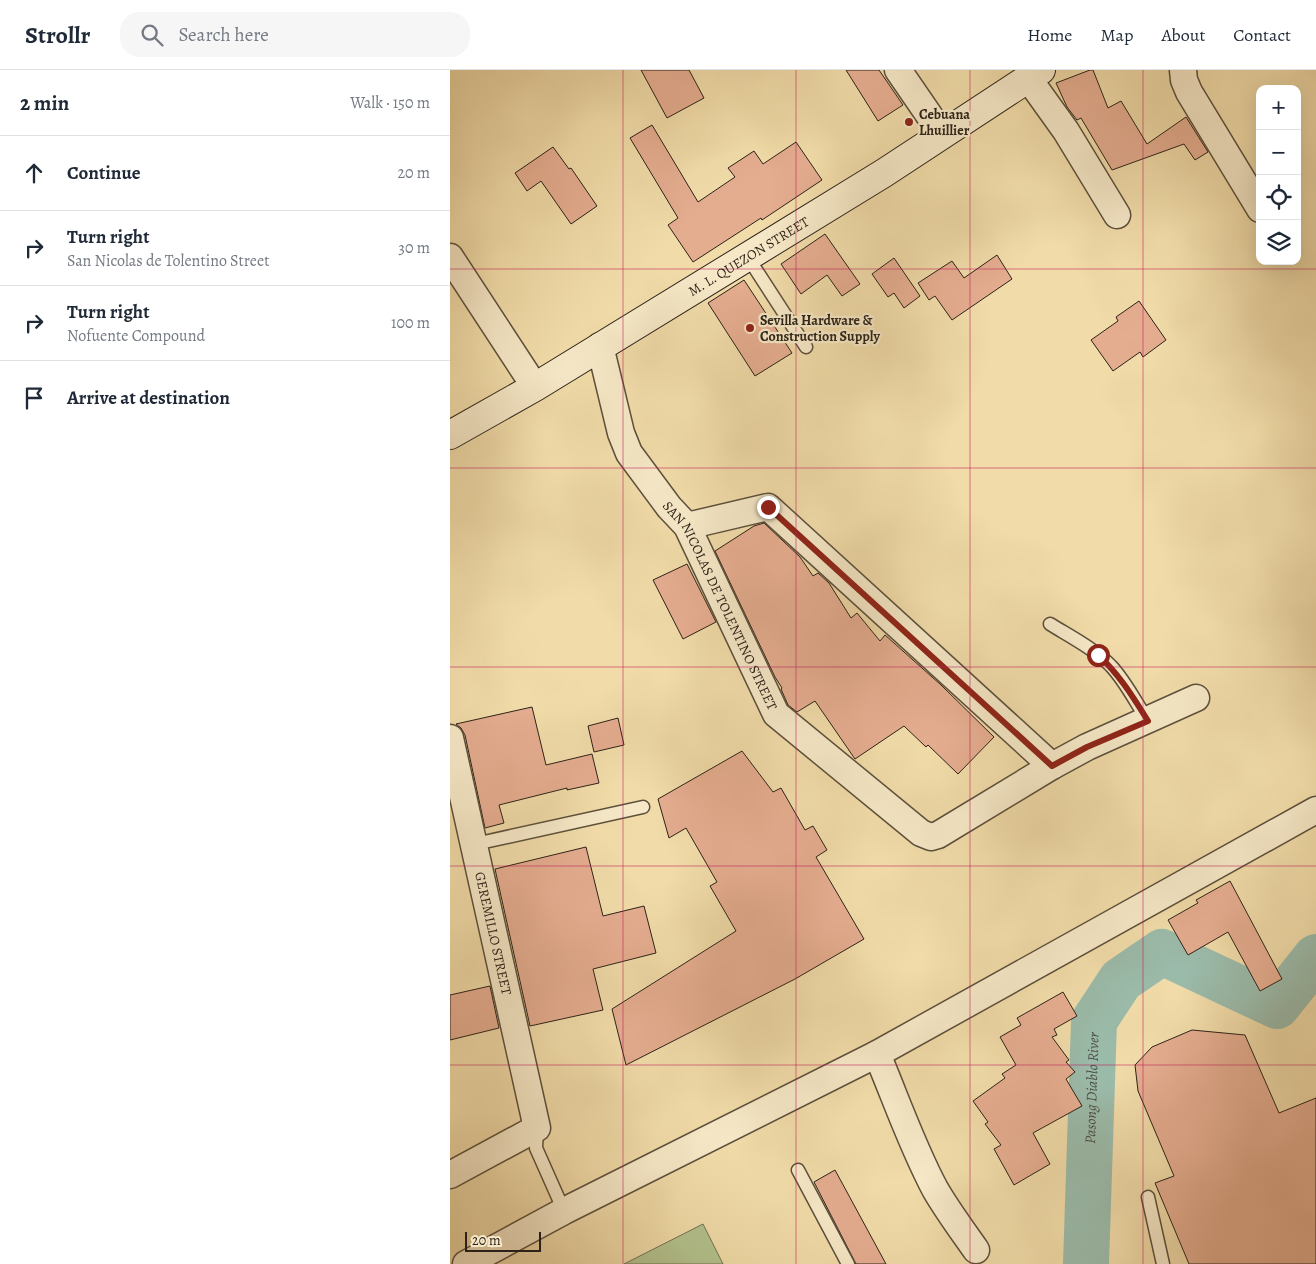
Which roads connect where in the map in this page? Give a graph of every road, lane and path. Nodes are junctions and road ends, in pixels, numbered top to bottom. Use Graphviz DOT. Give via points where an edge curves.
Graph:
graph roads {
  1 [pos="898,70"];
  2 [pos="1183,70"];
  3 [pos="1035,74"];
  4 [pos="942,134"];
  5 [pos="1256,202"];
  6 [pos="1117,215"];
  7 [pos="746,256"];
  8 [pos="450,257"];
  9 [pos="600,346"];
  10 [pos="806,346"];
  11 [pos="535,386"];
  12 [pos="450,435"];
  13 [pos="687,526"];
  14 [pos="1050,624"];
  15 [pos="1196,698"];
  16 [pos="1148,721"];
  17 [pos="450,738"];
  18 [pos="1052,766"];
  19 [pos="643,807"];
  20 [pos="1316,810"];
  21 [pos="475,844"];
  22 [pos="877,1054"];
  23 [pos="537,1128"];
  24 [pos="798,1170"];
  25 [pos="450,1175"];
  26 [pos="1148,1197"];
  27 [pos="564,1211"];
  28 [pos="976,1250"];
  29 [pos="466,1264"];
  30 [pos="848,1264"];
  31 [pos="1163,1264"];
  1 -- 4 [label="street"];
  2 -- 5 [label="street" via="1189,92"];
  3 -- 4 [label="main road, M. L. QUEZON STREET"];
  3 -- 6 [label="street"];
  4 -- 7 [label="main road, M. L. QUEZON STREET"];
  7 -- 9 [label="main road, M. L. QUEZON STREET"];
  7 -- 10 [label="lane"];
  8 -- 11 [label="street"];
  9 -- 11 [label="main road, M. L. QUEZON STREET"];
  9 -- 13 [label="street, SAN NICOLAS DE TOLENTINO STREET" via="629,453"];
  11 -- 12 [label="main road, M. L. QUEZON STREET"];
  13 -- 18 [label="street" via="768,507"];
  13 -- 18 [label="street, SAN NICOLAS DE TOLENTINO STREET" via="776,714 921,833 931,837 938,835"];
  14 -- 16 [label="lane" via="1112,667"];
  15 -- 16 [label="street, SAN NICOLAS DE TOLENTINO STREET"];
  16 -- 18 [label="street, SAN NICOLAS DE TOLENTINO STREET"];
  17 -- 21 [label="street, GEREMILLO STREET"];
  19 -- 21 [label="lane"];
  20 -- 22 [label="street"];
  21 -- 23 [label="street, GEREMILLO STREET"];
  22 -- 27 [label="street"];
  22 -- 28 [label="street" via="935,1188"];
  23 -- 25 [label="street"];
  23 -- 27 [label="lane" via="536,1148"];
  24 -- 30 [label="lane"];
  26 -- 31 [label="lane"];
  27 -- 29 [label="street"];
}
